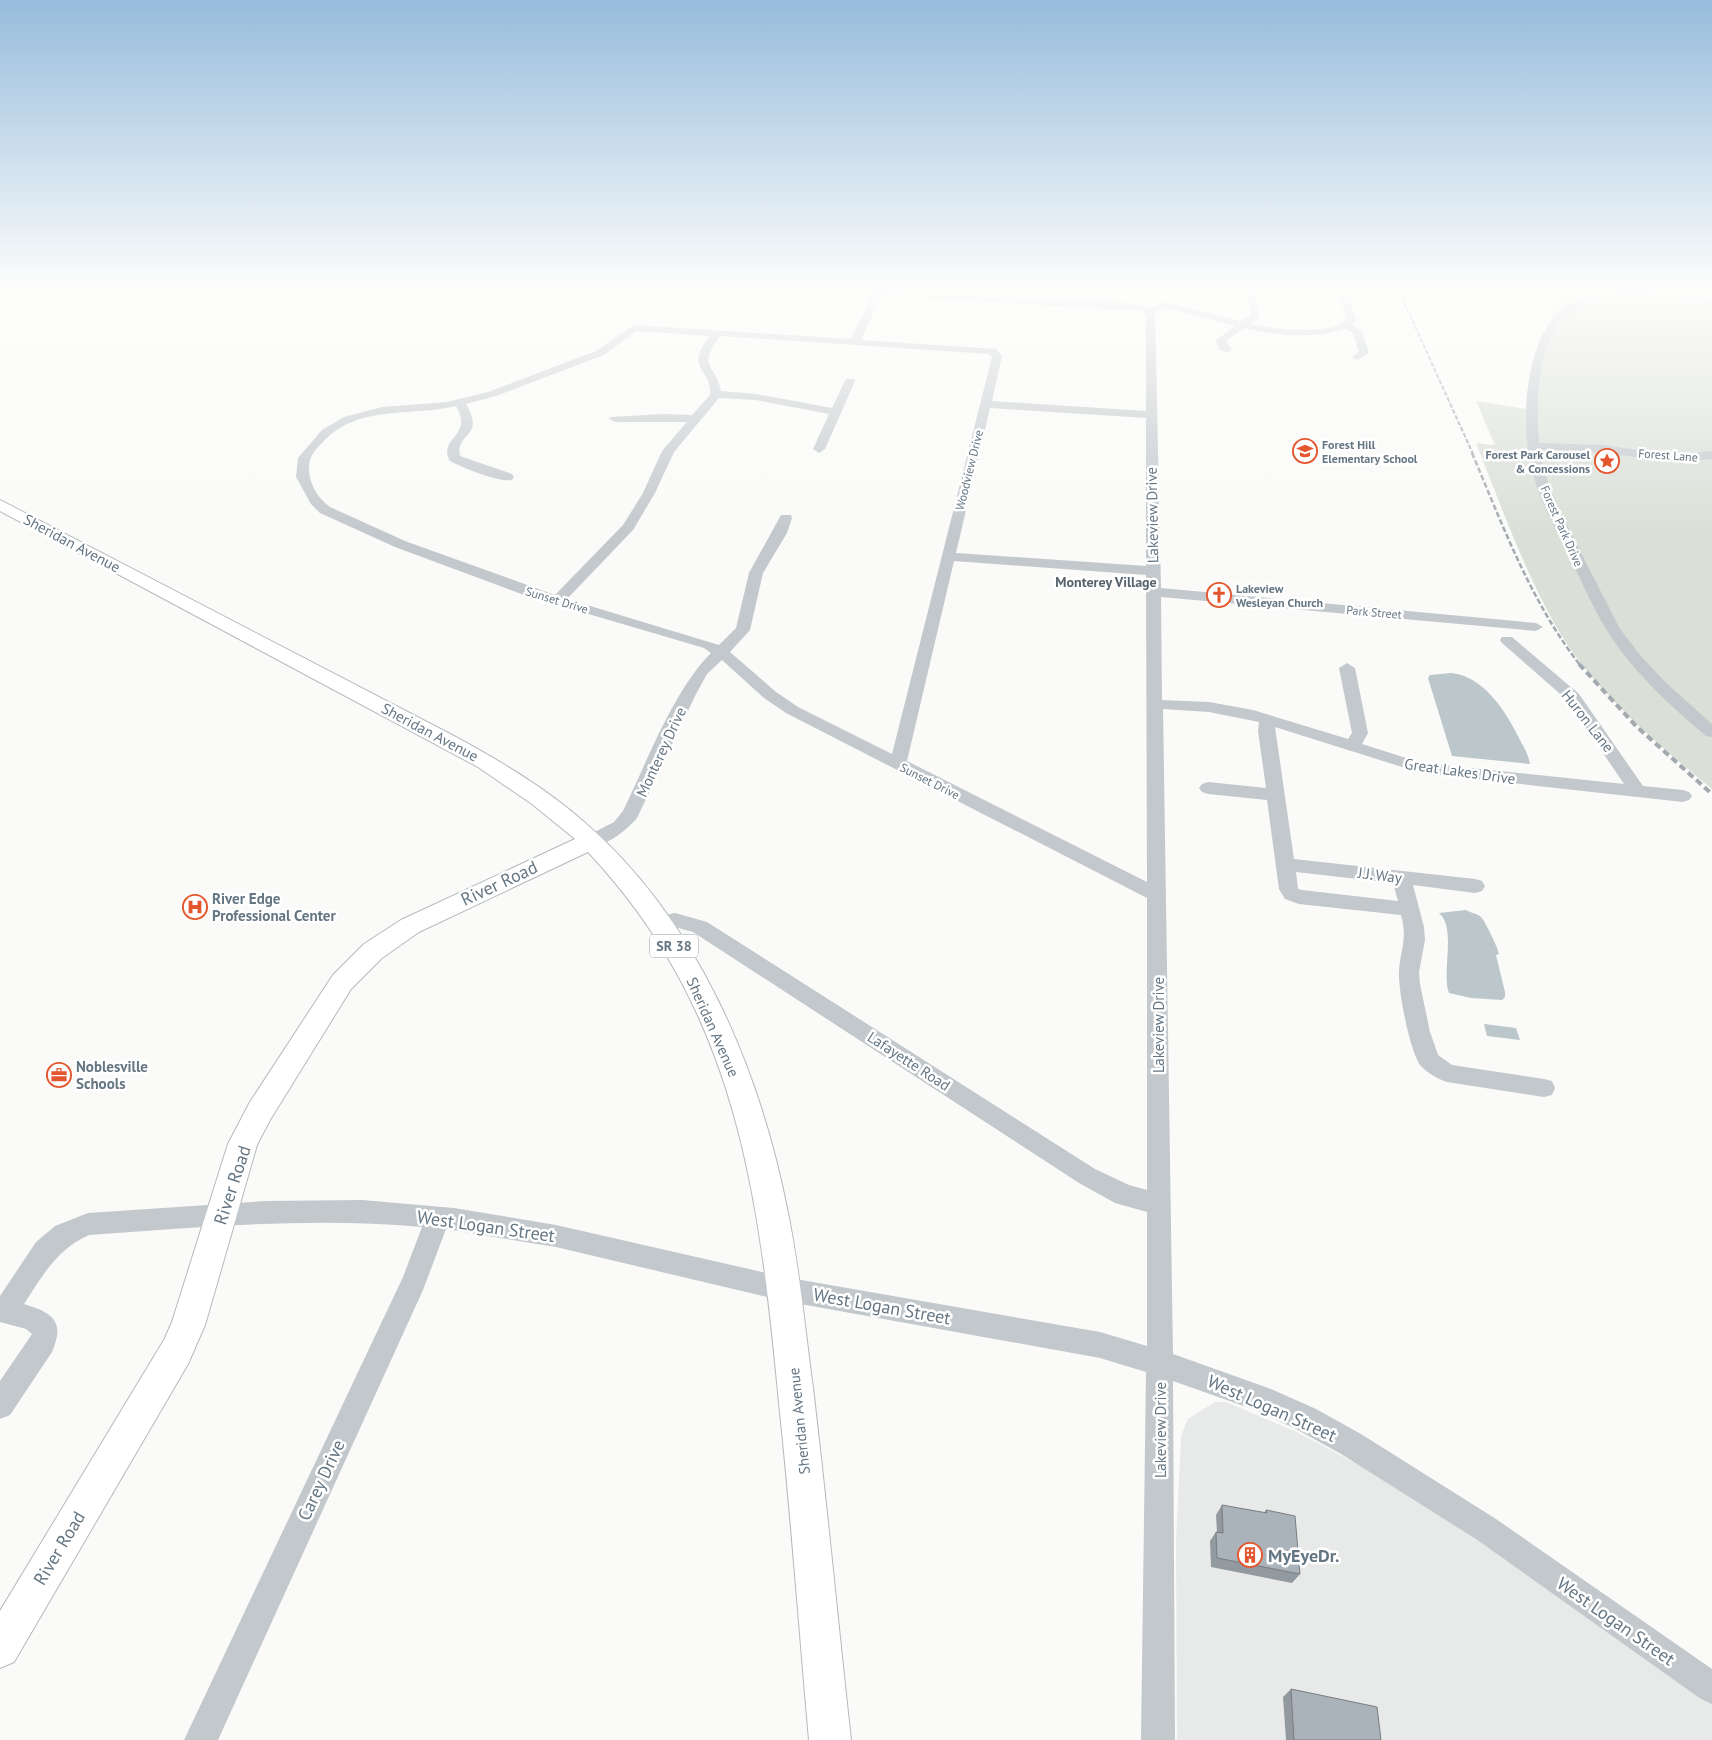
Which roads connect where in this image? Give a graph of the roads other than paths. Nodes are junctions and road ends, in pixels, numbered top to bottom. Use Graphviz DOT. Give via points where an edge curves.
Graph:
graph roads {
  1 [pos="551,372"];
  2 [pos="709,372"];
  3 [pos="993,372"];
  4 [pos="1150,372"];
  5 [pos="1536,372"];
  6 [pos="850,381"];
  7 [pos="716,394"];
  8 [pos="460,402"];
  9 [pos="985,404"];
  10 [pos="836,412"];
  11 [pos="1150,415"];
  12 [pos="615,419"];
  13 [pos="696,419"];
  14 [pos="1534,446"];
  15 [pos="819,449"];
  16 [pos="1712,455"];
  17 [pos="508,477"];
  18 [pos="0,505"];
  19 [pos="786,518"];
  20 [pos="948,557"];
  21 [pos="1152,571"];
  22 [pos="1153,592"];
  23 [pos="558,600"];
  24 [pos="1536,627"];
  25 [pos="1506,640"];
  26 [pos="721,652"];
  27 [pos="1347,668"];
  28 [pos="1154,704"];
  29 [pos="1268,719"];
  30 [pos="1712,732"];
  31 [pos="1352,746"];
  32 [pos="898,764"];
  33 [pos="1208,788"];
  34 [pos="1637,791"];
  35 [pos="1276,795"];
  36 [pos="1684,796"];
  37 [pos="591,841"];
  38 [pos="1285,864"];
  39 [pos="1401,877"];
  40 [pos="1475,886"];
  41 [pos="1157,895"];
  42 [pos="1409,909"];
  43 [pos="659,923"];
  44 [pos="1544,1088"];
  45 [pos="1159,1204"];
  46 [pos="222,1215"];
  47 [pos="438,1218"];
  48 [pos="784,1289"];
  49 [pos="3,1310"];
  50 [pos="46,1328"];
  51 [pos="1160,1362"];
  52 [pos="0,1405"];
  53 [pos="0,1648"];
  54 [pos="1712,1688"];
  55 [pos="201,1740"];
  56 [pos="830,1740"];
  57 [pos="1158,1740"];
  1 -- 8 [label="street, Sunset Drive"];
  2 -- 7 [label="street" via="715,383"];
  3 -- 9 [label="street, Woodview Drive"];
  4 -- 11 [label="street, Lakeview Drive"];
  5 -- 14 [label="street, Forest Park Drive" via="1532,416"];
  6 -- 10 [label="street"];
  7 -- 10 [label="street" via="756,397"];
  7 -- 13 [label="street"];
  8 -- 17 [label="street" via="469,421 453,448 454,458 462,464"];
  8 -- 23 [label="street, Sunset Drive" via="382,410 354,417 333,427 319,438 304,458 302,477 308,492 325,510 400,544"];
  9 -- 11 [label="street"];
  9 -- 20 [label="street, Woodview Drive"];
  10 -- 15 [label="street"];
  11 -- 21 [label="street, Lakeview Drive"];
  12 -- 13 [label="street"];
  13 -- 23 [label="street" via="668,451 628,527"];
  14 -- 16 [label="street, Forest Lane" via="1684,458"];
  14 -- 30 [label="street, Forest Park Drive" via="1535,458 1555,513 1612,628 1658,685"];
  18 -- 37 [label="main road, Sheridan Avenue / SR 38" via="491,765 542,800"];
  19 -- 26 [label="street, Monterey Drive" via="781,533 753,581 747,621"];
  20 -- 21 [label="street"];
  20 -- 32 [label="street, Woodview Drive"];
  21 -- 22 [label="street, Lakeview Drive"];
  22 -- 24 [label="street, Park Street"];
  22 -- 28 [label="street, Lakeview Drive"];
  23 -- 26 [label="street, Sunset Drive" via="694,640"];
  25 -- 34 [label="street, Huron Lane" via="1573,697"];
  26 -- 32 [label="street, Sunset Drive" via="792,710"];
  26 -- 37 [label="street, Monterey Drive" via="701,672 688,694 631,814 615,829"];
  27 -- 31 [label="street" via="1360,728"];
  28 -- 29 [label="street, Great Lakes Drive" via="1209,707"];
  28 -- 41 [label="street, Lakeview Drive"];
  29 -- 31 [label="street, Great Lakes Drive"];
  29 -- 35 [label="street" via="1266,731"];
  31 -- 34 [label="street, Great Lakes Drive" via="1421,768"];
  32 -- 41 [label="street, Sunset Drive"];
  33 -- 35 [label="street"];
  34 -- 36 [label="street, Great Lakes Drive"];
  35 -- 38 [label="street"];
  37 -- 43 [label="main road, Sheridan Avenue / SR 38" via="630,883"];
  37 -- 46 [label="main road, River Road" via="410,926 373,951 351,971 326,1004 260,1111 243,1144"];
  38 -- 39 [label="street, J.J. Way"];
  38 -- 42 [label="street, J.J. Way" via="1289,889 1299,897"];
  39 -- 40 [label="street, J.J. Way"];
  39 -- 42 [label="street"];
  41 -- 45 [label="street, Lakeview Drive"];
  42 -- 44 [label="street" via="1415,940 1410,984 1428,1060 1447,1073"];
  43 -- 45 [label="street, Lafayette Road" via="675,920 700,927 1087,1176 1124,1195"];
  43 -- 48 [label="main road, Sheridan Avenue / SR 38" via="704,1001 746,1104 768,1187"];
  45 -- 51 [label="street, Lakeview Drive"];
  46 -- 47 [label="street, West Logan Street" via="362,1211"];
  46 -- 49 [label="street, West Logan Street" via="88,1224 64,1234 45,1250"];
  46 -- 53 [label="main road, River Road" via="188,1325 176,1352"];
  47 -- 48 [label="street, West Logan Street" via="556,1236"];
  47 -- 55 [label="street, Carey Drive" via="414,1281"];
  48 -- 51 [label="street, West Logan Street" via="1100,1345"];
  48 -- 56 [label="main road, Sheridan Avenue / SR 38"];
  49 -- 50 [label="street" via="33,1318"];
  50 -- 52 [label="street" via="43,1343"];
  51 -- 54 [label="street, West Logan Street" via="1261,1399 1351,1444 1486,1529"];
  51 -- 57 [label="street, Lakeview Drive"];
}
